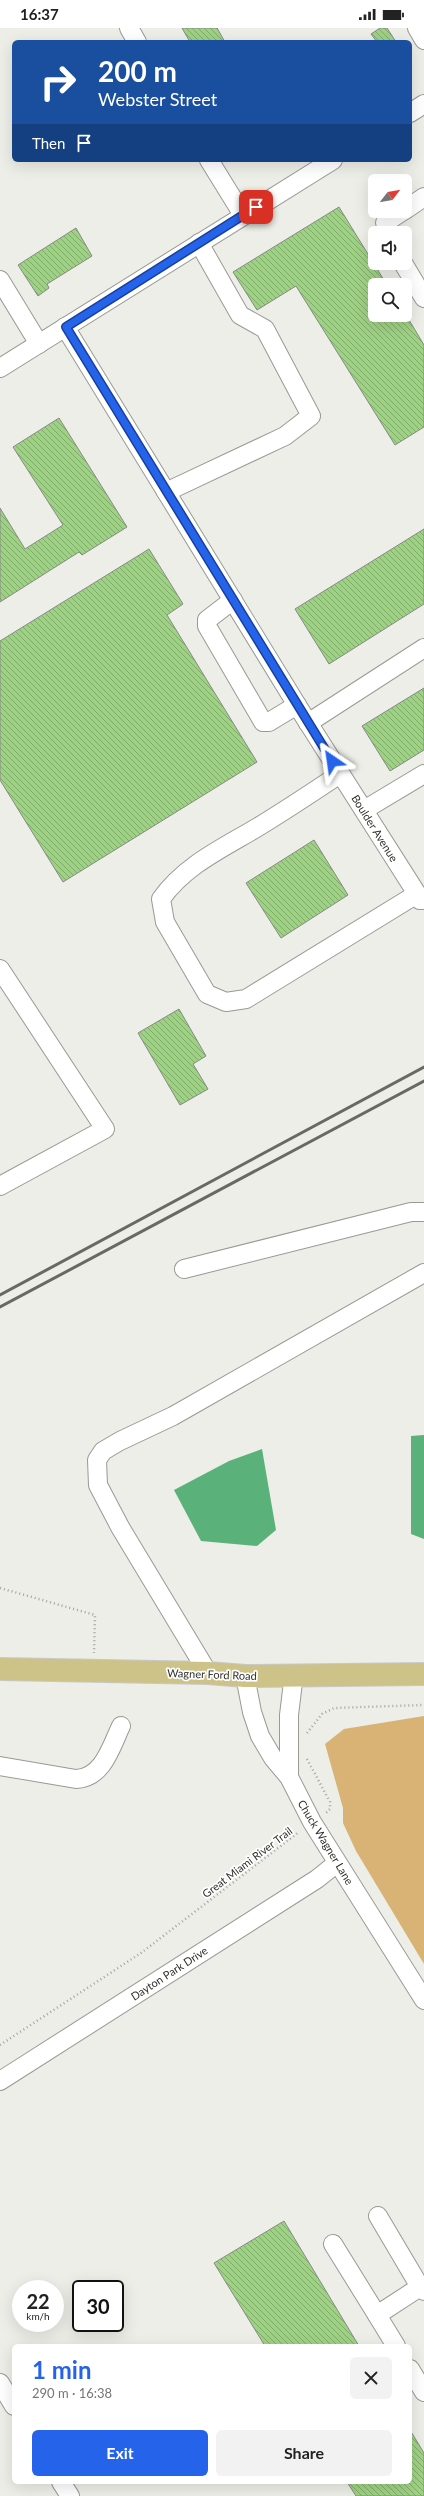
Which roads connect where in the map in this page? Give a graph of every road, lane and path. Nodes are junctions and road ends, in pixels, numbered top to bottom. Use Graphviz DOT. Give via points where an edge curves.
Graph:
graph roads {
  1 [pos="129,28"];
  2 [pos="417,28"];
  3 [pos="136,40"];
  4 [pos="424,40"];
  5 [pos="424,104"];
  6 [pos="412,112"];
  7 [pos="210,162"];
  8 [pos="330,162"];
  9 [pos="424,197"];
  10 [pos="412,205"];
  11 [pos="243,215"];
  12 [pos="392,218"];
  13 [pos="385,226"];
  14 [pos="199,243"];
  15 [pos="407,270"];
  16 [pos="0,280"];
  17 [pos="424,298"];
  18 [pos="66,327"];
  19 [pos="39,344"];
  20 [pos="0,368"];
  21 [pos="166,492"];
  22 [pos="232,600"];
  23 [pos="424,648"];
  24 [pos="297,705"];
  25 [pos="308,723"];
  26 [pos="340,774"];
  27 [pos="424,774"];
  28 [pos="364,810"];
  29 [pos="420,898"];
  30 [pos="0,969"];
  31 [pos="0,1186"];
  32 [pos="424,1212"];
  33 [pos="184,1269"];
  34 [pos="424,1272"];
  35 [pos="0,1588"];
  36 [pos="0,1669"];
  37 [pos="94,1671"];
  38 [pos="208,1673"];
  39 [pos="294,1674"];
  40 [pos="424,1674"];
  41 [pos="245,1676"];
  42 [pos="424,1705"];
  43 [pos="121,1726"];
  44 [pos="306,1736"];
  45 [pos="306,1754"];
  46 [pos="0,1766"];
  47 [pos="289,1777"];
  48 [pos="312,1822"];
  49 [pos="337,1863"];
  50 [pos="424,2000"];
  51 [pos="0,2045"];
  52 [pos="0,2081"];
  53 [pos="378,2216"];
  54 [pos="333,2244"];
  55 [pos="422,2289"];
  56 [pos="377,2315"];
  57 [pos="395,2344"];
  58 [pos="412,2372"];
  59 [pos="0,2383"];
  60 [pos="424,2392"];
  61 [pos="12,2403"];
  62 [pos="62,2484"];
  63 [pos="70,2496"];
  1 -- 3 [label="street"];
  2 -- 4 [label="street"];
  5 -- 6 [label="street"];
  7 -- 11 [label="street"];
  8 -- 11 [label="street"];
  9 -- 10 [label="street"];
  11 -- 14 [label="street"];
  12 -- 13 [label="street" via="384,223"];
  14 -- 18 [label="street"];
  14 -- 21 [label="street" via="240,315 265,329 310,416 285,436"];
  15 -- 17 [label="street"];
  16 -- 19 [label="street"];
  18 -- 19 [label="street"];
  18 -- 21 [label="street, Boulder Avenue"];
  19 -- 20 [label="street"];
  21 -- 22 [label="street, Boulder Avenue"];
  22 -- 24 [label="street, Boulder Avenue"];
  22 -- 24 [label="street" via="207,620 207,626 263,722 269,722"];
  23 -- 25 [label="street"];
  24 -- 25 [label="street, Boulder Avenue"];
  25 -- 26 [label="street, Boulder Avenue"];
  26 -- 28 [label="street, Boulder Avenue"];
  26 -- 29 [label="street" via="294,805 190,867 173,882 161,899 166,922 207,994 226,1002 246,999"];
  27 -- 28 [label="street"];
  28 -- 29 [label="street, Boulder Avenue"];
  30 -- 31 [label="street" via="105,1129"];
  32 -- 33 [label="street" via="411,1212"];
  34 -- 38 [label="street" via="173,1416 120,1441 103,1451 97,1460 98,1485"];
  35 -- 37 [label="path" via="95,1614"];
  36 -- 37 [label="main road, Wagner Ford Road"];
  37 -- 38 [label="main road, Wagner Ford Road"];
  38 -- 41 [label="main road, Wagner Ford Road"];
  39 -- 40 [label="main road, Wagner Ford Road"];
  39 -- 41 [label="main road, Wagner Ford Road"];
  39 -- 47 [label="street" via="289,1715"];
  41 -- 47 [label="street, Chuck Wagner Lane" via="260,1736 272,1758"];
  42 -- 44 [label="path" via="334,1708 322,1714 312,1724"];
  43 -- 46 [label="street" via="103,1764 86,1779"];
  45 -- 48 [label="path, Great Miami River Trail" via="330,1802 330,1809"];
  47 -- 48 [label="street, Chuck Wagner Lane"];
  48 -- 49 [label="street, Chuck Wagner Lane"];
  48 -- 51 [label="path, Great Miami River Trail" via="141,1953"];
  49 -- 50 [label="street, Chuck Wagner Lane"];
  49 -- 52 [label="street, Dayton Park Drive" via="317,1879"];
  53 -- 55 [label="street"];
  54 -- 56 [label="street"];
  55 -- 56 [label="street"];
  56 -- 57 [label="street"];
  58 -- 60 [label="street"];
  59 -- 61 [label="street"];
  62 -- 63 [label="street"];
}
